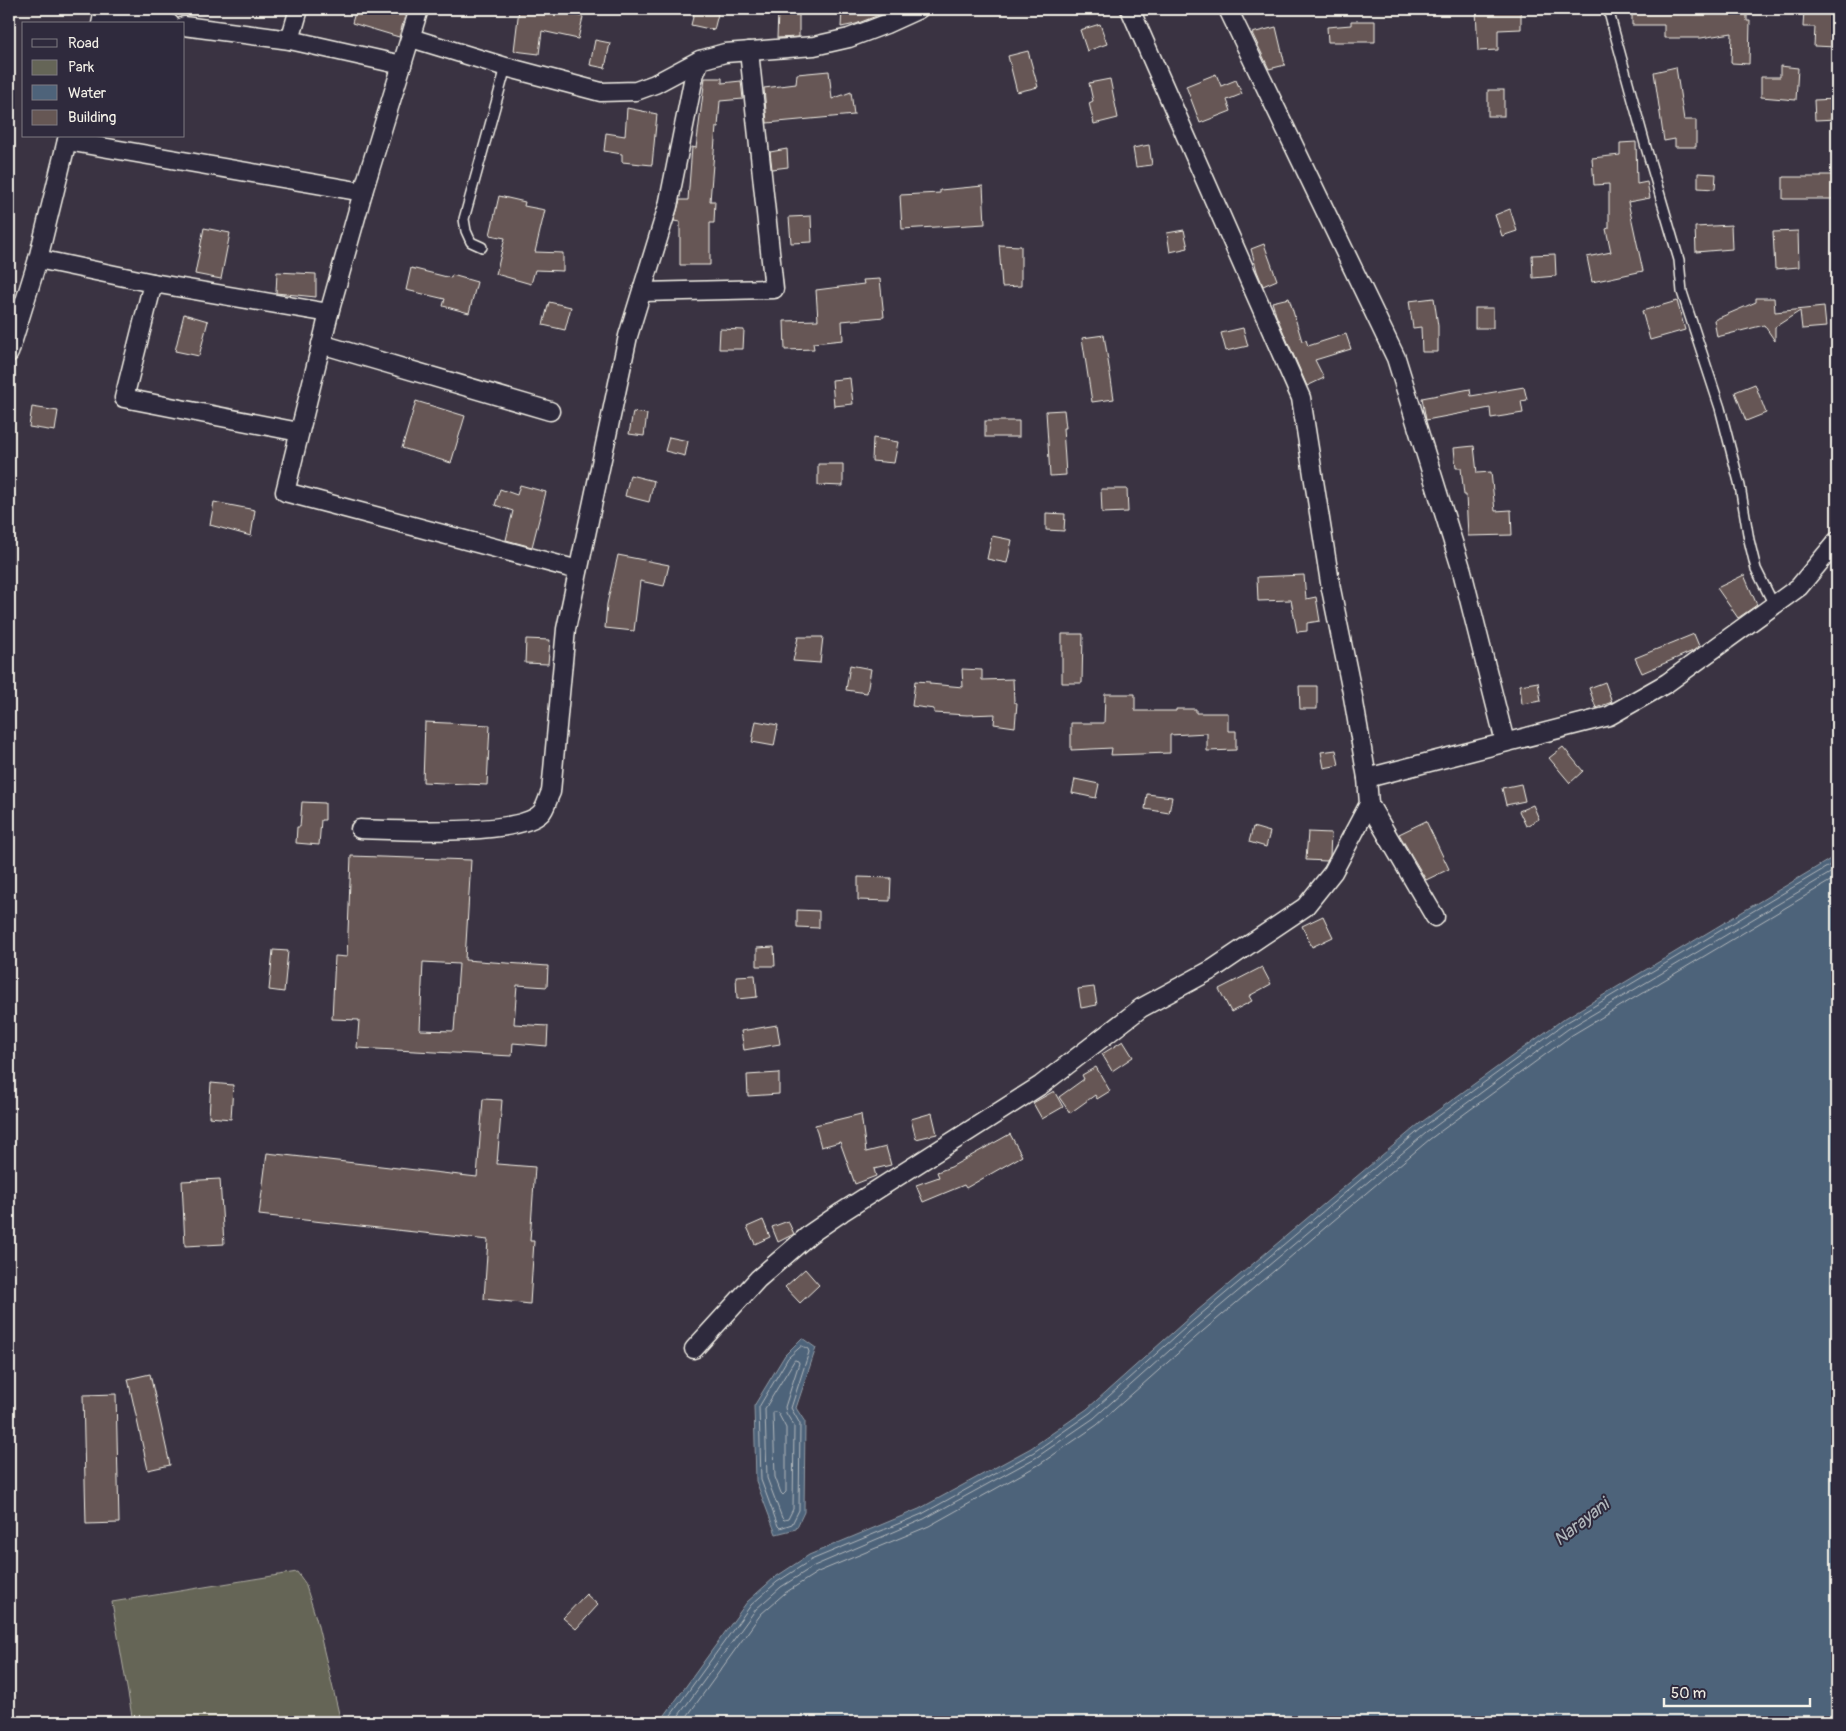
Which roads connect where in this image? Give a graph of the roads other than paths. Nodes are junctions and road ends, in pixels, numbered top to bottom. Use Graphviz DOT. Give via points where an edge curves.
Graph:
graph roads {
  1 [pos="299,9"];
  2 [pos="419,9"];
  3 [pos="919,9"];
  4 [pos="1130,9"];
  5 [pos="1228,9"];
  6 [pos="1608,9"];
  7 [pos="103,16"];
  8 [pos="153,22"];
  9 [pos="185,26"];
  10 [pos="411,38"];
  11 [pos="290,40"];
  12 [pos="749,52"];
  13 [pos="700,60"];
  14 [pos="402,65"];
  15 [pos="506,67"];
  16 [pos="68,138"];
  17 [pos="363,192"];
  18 [pos="482,247"];
  19 [pos="38,259"];
  20 [pos="153,283"];
  21 [pos="642,292"];
  22 [pos="329,313"];
  23 [pos="321,344"];
  24 [pos="9,354"];
  25 [pos="550,411"];
  26 [pos="300,432"];
  27 [pos="1837,541"];
  28 [pos="578,570"];
  29 [pos="1774,605"];
  30 [pos="1505,742"];
  31 [pos="1367,778"];
  32 [pos="1369,804"];
  33 [pos="360,829"];
  34 [pos="1435,917"];
  35 [pos="694,1348"];
  1 -- 11 [label="street"];
  2 -- 10 [label="street"];
  3 -- 12 [label="street" via="849,38 814,46"];
  4 -- 31 [label="street" via="1301,398 1331,589"];
  5 -- 30 [label="street" via="1396,358 1462,572"];
  6 -- 29 [label="lane" via="1679,260 1682,292 1720,408 1756,569"];
  7 -- 8 [label="street"];
  9 -- 11 [label="street"];
  10 -- 14 [label="street"];
  10 -- 15 [label="street"];
  11 -- 14 [label="street"];
  12 -- 13 [label="street" via="725,53"];
  12 -- 21 [label="street" via="774,289"];
  13 -- 15 [label="street" via="636,91 601,92"];
  13 -- 21 [label="street" via="668,206"];
  14 -- 17 [label="street"];
  15 -- 18 [label="lane" via="464,218 471,242"];
  16 -- 17 [label="street"];
  16 -- 19 [label="street"];
  17 -- 22 [label="street"];
  19 -- 20 [label="street"];
  19 -- 24 [label="street"];
  20 -- 22 [label="street"];
  20 -- 26 [label="street" via="124,398"];
  21 -- 28 [label="street" via="628,336"];
  22 -- 23 [label="street"];
  23 -- 25 [label="street"];
  23 -- 26 [label="street"];
  26 -- 28 [label="street" via="285,492"];
  27 -- 29 [label="street" via="1799,587"];
  28 -- 33 [label="street" via="566,629 551,792 542,813 521,823 496,828"];
  29 -- 30 [label="street" via="1667,683 1609,716"];
  30 -- 31 [label="street"];
  31 -- 32 [label="street"];
  32 -- 34 [label="street"];
  32 -- 35 [label="street" via="1333,872 1305,907 1213,969 1141,1008 1041,1085 810,1234 758,1279"];
}
